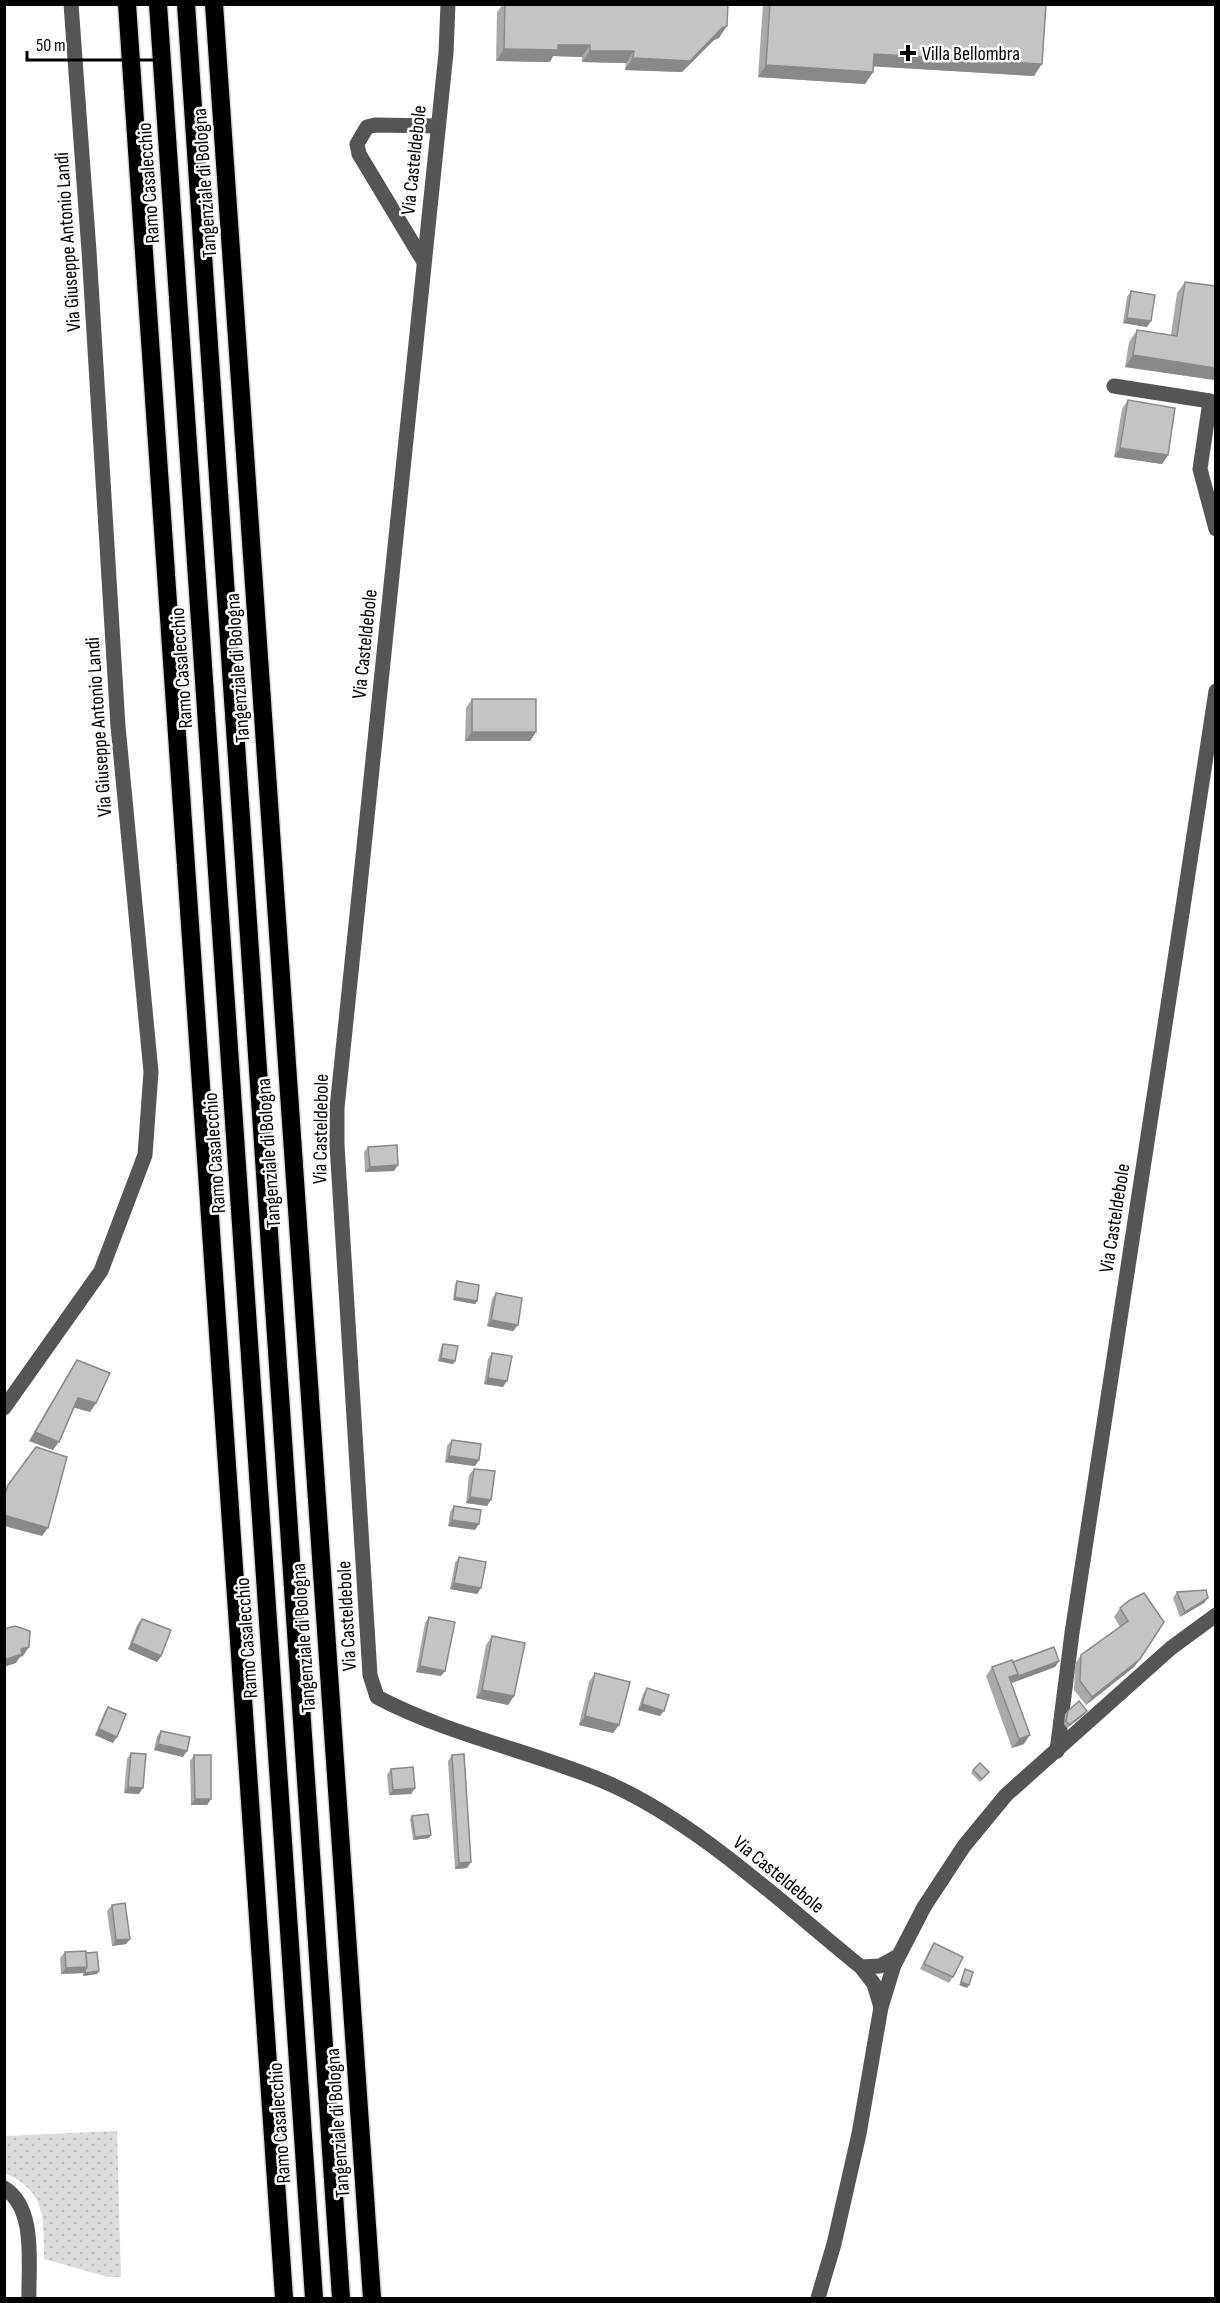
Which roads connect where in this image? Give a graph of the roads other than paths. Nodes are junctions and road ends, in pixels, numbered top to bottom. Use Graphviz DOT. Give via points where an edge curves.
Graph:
graph roads {
  1 [pos="71,4"];
  2 [pos="128,4"];
  3 [pos="158,4"];
  4 [pos="186,4"];
  5 [pos="213,4"];
  6 [pos="448,4"];
  7 [pos="438,126"];
  8 [pos="424,262"];
  9 [pos="1114,386"];
  10 [pos="1215,529"];
  11 [pos="1215,691"];
  12 [pos="4,1408"];
  13 [pos="1215,1615"];
  14 [pos="1057,1751"];
  15 [pos="898,1956"];
  16 [pos="861,1967"];
  17 [pos="881,2007"];
  18 [pos="4,2188"];
  19 [pos="29,2298"];
  20 [pos="284,2298"];
  21 [pos="314,2298"];
  22 [pos="341,2298"];
  23 [pos="372,2298"];
  24 [pos="818,2298"];
  1 -- 12 [label="street, Via Giuseppe Antonio Landi" via="118,726 151,1072 145,1155 101,1271"];
  2 -- 20 [label="highway"];
  3 -- 21 [label="highway, Ramo Casalecchio"];
  4 -- 22 [label="highway"];
  5 -- 23 [label="highway, Tangenziale di Bologna"];
  6 -- 7 [label="street, Via Casteldebole"];
  7 -- 8 [label="street, Via Casteldebole"];
  7 -- 8 [label="street" via="375,125 366,127 357,144 359,154"];
  8 -- 16 [label="street, Via Casteldebole" via="337,1108 370,1675 377,1697 417,1718 603,1782 651,1805 701,1839"];
  9 -- 10 [label="street" via="1210,401 1200,469"];
  11 -- 14 [label="street, Via Casteldebole"];
  13 -- 14 [label="street" via="1171,1648"];
  14 -- 15 [label="street" via="1006,1795 963,1846"];
  15 -- 16 [label="street" via="880,1966"];
  15 -- 17 [label="street"];
  16 -- 17 [label="street, Via Casteldebole" via="874,1984"];
  17 -- 24 [label="street" via="857,2145"];
  18 -- 19 [label="street" via="17,2199 24,2218"];
}
